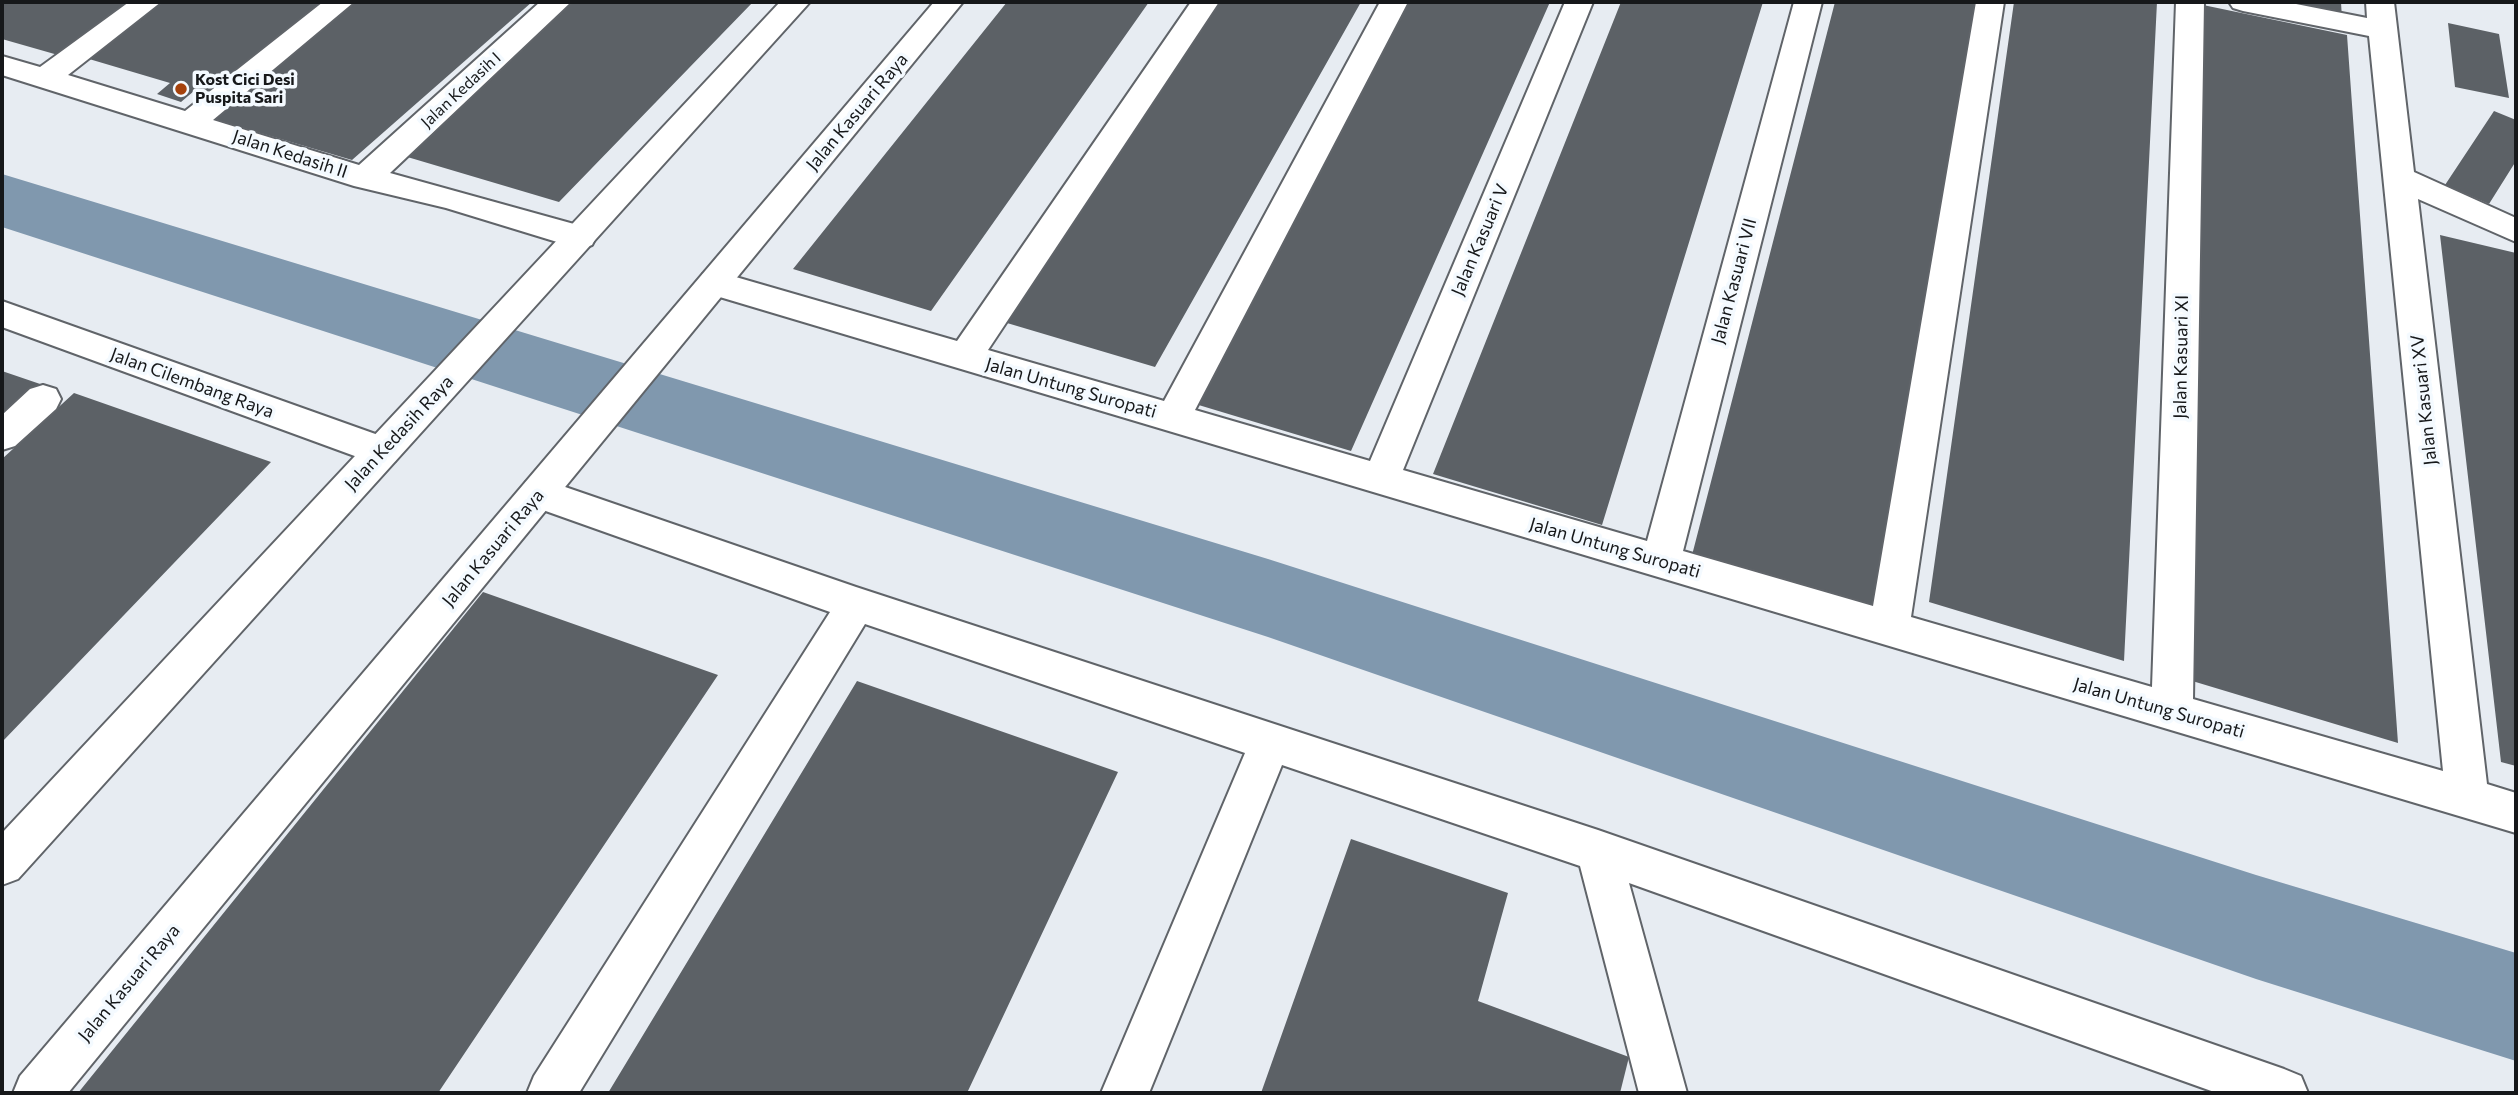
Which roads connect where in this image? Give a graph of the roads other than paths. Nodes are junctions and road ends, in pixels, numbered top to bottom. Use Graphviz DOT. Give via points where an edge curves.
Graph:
graph roads {
  1 [pos="147,2"];
  2 [pos="340,2"];
  3 [pos="557,2"];
  4 [pos="796,2"];
  5 [pos="949,2"];
  6 [pos="1205,2"];
  7 [pos="1394,2"];
  8 [pos="1580,2"];
  9 [pos="1808,2"];
  10 [pos="1990,2"];
  11 [pos="2190,2"];
  12 [pos="2243,2"];
  13 [pos="2381,16"];
  14 [pos="2,65"];
  15 [pos="45,78"];
  16 [pos="191,122"];
  17 [pos="365,178"];
  18 [pos="2399,178"];
  19 [pos="2516,231"];
  20 [pos="569,249"];
  21 [pos="706,293"];
  22 [pos="2,314"];
  23 [pos="965,357"];
  24 [pos="43,399"];
  25 [pos="1173,418"];
  26 [pos="2,436"];
  27 [pos="395,437"];
  28 [pos="1381,478"];
  29 [pos="549,480"];
  30 [pos="1661,561"];
  31 [pos="856,604"];
  32 [pos="1889,628"];
  33 [pos="2172,712"];
  34 [pos="1271,741"];
  35 [pos="2467,798"];
  36 [pos="2516,813"];
  37 [pos="1598,851"];
  38 [pos="2,864"];
  39 [pos="37,1093"];
  40 [pos="551,1093"];
  41 [pos="1125,1093"];
  42 [pos="1663,1093"];
  43 [pos="2284,1093"];
  1 -- 15 [label="street"];
  2 -- 16 [label="street"];
  3 -- 17 [label="street, Jalan Kedasih I"];
  4 -- 20 [label="street, Jalan Kedasih Raya"];
  5 -- 21 [label="street, Jalan Kasuari Raya"];
  6 -- 23 [label="street"];
  7 -- 25 [label="street"];
  8 -- 28 [label="street, Jalan Kasuari V"];
  9 -- 30 [label="street, Jalan Kasuari VII"];
  10 -- 32 [label="street"];
  11 -- 33 [label="street, Jalan Kasuari XI"];
  12 -- 13 [label="street"];
  13 -- 18 [label="street, Jalan Kasuari XV"];
  14 -- 15 [label="street, Jalan Kedasih II"];
  15 -- 16 [label="street, Jalan Kedasih II"];
  16 -- 17 [label="street, Jalan Kedasih II"];
  17 -- 20 [label="street, Jalan Kedasih II" via="449,198"];
  18 -- 19 [label="street"];
  18 -- 35 [label="street, Jalan Kasuari XV"];
  20 -- 27 [label="street, Jalan Kedasih Raya"];
  21 -- 23 [label="street, Jalan Untung Suropati"];
  21 -- 29 [label="street, Jalan Kasuari Raya"];
  22 -- 27 [label="street, Jalan Cilembang Raya"];
  23 -- 25 [label="street, Jalan Untung Suropati"];
  24 -- 26 [label="street"];
  25 -- 28 [label="street, Jalan Untung Suropati"];
  27 -- 38 [label="street, Jalan Kedasih Raya"];
  28 -- 30 [label="street, Jalan Untung Suropati"];
  29 -- 31 [label="street"];
  29 -- 39 [label="street, Jalan Kasuari Raya"];
  30 -- 32 [label="street, Jalan Untung Suropati"];
  31 -- 34 [label="street"];
  31 -- 40 [label="street"];
  32 -- 33 [label="street, Jalan Untung Suropati"];
  33 -- 35 [label="street, Jalan Untung Suropati"];
  34 -- 37 [label="street"];
  34 -- 41 [label="street"];
  35 -- 36 [label="street, Jalan Untung Suropati"];
  37 -- 42 [label="street"];
  37 -- 43 [label="street"];
}
